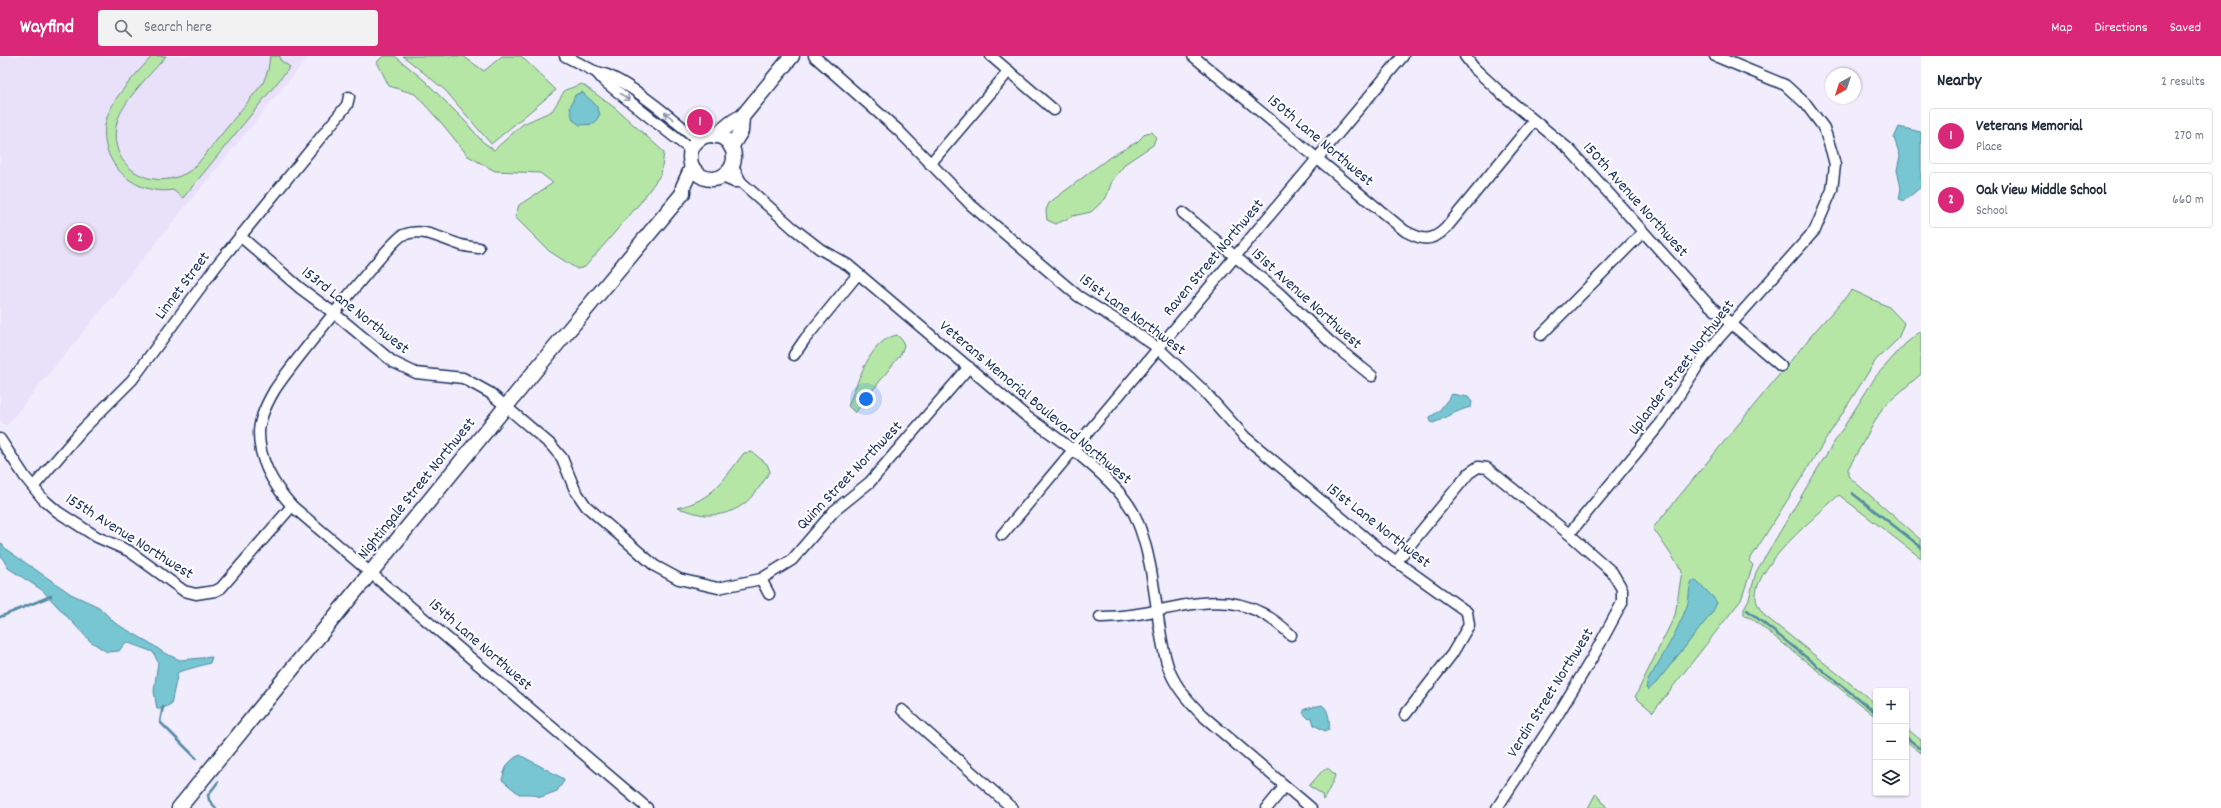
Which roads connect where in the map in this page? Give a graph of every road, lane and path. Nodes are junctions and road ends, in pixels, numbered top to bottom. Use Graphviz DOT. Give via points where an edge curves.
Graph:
graph roads {
  1 [pos="565,56"];
  2 [pos="792,56"];
  3 [pos="814,56"];
  4 [pos="991,56"];
  5 [pos="1194,56"];
  6 [pos="1403,56"];
  7 [pos="1465,56"];
  8 [pos="1715,56"];
  9 [pos="1008,71"];
  10 [pos="596,72"];
  11 [pos="350,97"];
  12 [pos="1054,110"];
  13 [pos="742,117"];
  14 [pos="1534,121"];
  15 [pos="715,136"];
  16 [pos="700,138"];
  17 [pos="731,147"];
  18 [pos="690,153"];
  19 [pos="1318,158"];
  20 [pos="930,164"];
  21 [pos="732,165"];
  22 [pos="692,167"];
  23 [pos="722,177"];
  24 [pos="707,178"];
  25 [pos="741,182"];
  26 [pos="683,193"];
  27 [pos="1183,213"];
  28 [pos="1643,232"];
  29 [pos="240,236"];
  30 [pos="479,248"];
  31 [pos="1235,255"];
  32 [pos="858,274"];
  33 [pos="335,314"];
  34 [pos="1732,324"];
  35 [pos="1541,335"];
  36 [pos="1158,348"];
  37 [pos="794,355"];
  38 [pos="1781,366"];
  39 [pos="969,367"];
  40 [pos="1372,376"];
  41 [pos="507,406"];
  42 [pos="0,440"];
  43 [pos="1072,451"];
  44 [pos="34,486"];
  45 [pos="292,506"];
  46 [pos="1002,534"];
  47 [pos="1569,534"];
  48 [pos="1396,562"];
  49 [pos="371,573"];
  50 [pos="762,579"];
  51 [pos="769,594"];
  52 [pos="1157,611"];
  53 [pos="1100,617"];
  54 [pos="1291,635"];
  55 [pos="902,710"];
  56 [pos="1405,715"];
  57 [pos="1285,786"];
  58 [pos="179,808"];
  59 [pos="647,808"];
  60 [pos="1012,808"];
  61 [pos="1267,808"];
  62 [pos="1311,808"];
  63 [pos="1497,808"];
  1 -- 10 [label="street"];
  2 -- 13 [label="street"];
  3 -- 20 [label="street, 151st Lane Northwest" via="898,130"];
  4 -- 9 [label="street"];
  5 -- 19 [label="street, 150th Lane Northwest"];
  6 -- 19 [label="street, Raven Street Northwest"];
  7 -- 14 [label="street, 150th Avenue Northwest" via="1474,68"];
  8 -- 34 [label="street, Uplander Street Northwest" via="1785,85 1806,104 1824,128 1835,165 1832,190 1815,230"];
  9 -- 12 [label="street"];
  9 -- 20 [label="street"];
  16 -- 10 [label="street, one-way" via="692,135 629,87 603,72"];
  10 -- 18 [label="street, one-way"];
  11 -- 29 [label="street, Linnet Street" via="347,106"];
  13 -- 15 [label="street" via="731,121"];
  13 -- 17 [label="street" via="741,130"];
  14 -- 19 [label="street, 150th Lane Northwest" via="1446,228 1432,238 1419,239 1405,231"];
  14 -- 28 [label="street, 150th Avenue Northwest" via="1570,150"];
  15 -- 16 [label="street"];
  15 -- 17 [label="street"];
  16 -- 18 [label="street"];
  17 -- 21 [label="street"];
  18 -- 22 [label="street"];
  19 -- 31 [label="street, Raven Street Northwest"];
  20 -- 36 [label="street, 151st Lane Northwest" via="971,205 1078,296"];
  21 -- 23 [label="street"];
  21 -- 25 [label="street, Veterans Memorial Boulevard Northwest"];
  22 -- 24 [label="street"];
  22 -- 26 [label="street, Nightingale Street Northwest"];
  23 -- 24 [label="street"];
  23 -- 25 [label="street"];
  24 -- 26 [label="street, Nightingale Street Northwest" via="689,192"];
  25 -- 32 [label="street, Veterans Memorial Boulevard Northwest" via="810,241"];
  26 -- 41 [label="street, Nightingale Street Northwest"];
  27 -- 31 [label="street, 151st Avenue Northwest"];
  28 -- 34 [label="street, 150th Avenue Northwest" via="1708,304"];
  28 -- 35 [label="street"];
  29 -- 33 [label="street, 153rd Lane Northwest" via="300,288"];
  29 -- 44 [label="street, Linnet Street" via="132,380 82,430"];
  30 -- 33 [label="street, 154th Lane Northwest" via="461,245 423,232 401,236"];
  31 -- 36 [label="street, Raven Street Northwest"];
  31 -- 40 [label="street, 151st Avenue Northwest" via="1330,342"];
  32 -- 37 [label="street"];
  32 -- 39 [label="street, Veterans Memorial Boulevard Northwest"];
  33 -- 41 [label="street, 153rd Lane Northwest" via="393,362 416,373 463,378 484,388"];
  33 -- 45 [label="street, 154th Lane Northwest" via="274,391 262,415 259,434 264,459 280,492"];
  34 -- 38 [label="street, 150th Avenue Northwest"];
  34 -- 47 [label="street, Uplander Street Northwest" via="1697,367 1661,423"];
  36 -- 43 [label="street, Raven Street Northwest"];
  36 -- 48 [label="street, 151st Lane Northwest" via="1203,390 1245,436"];
  39 -- 43 [label="street, Veterans Memorial Boulevard Northwest"];
  39 -- 50 [label="street, Quinn Street Northwest" via="870,482 834,511 792,560"];
  41 -- 49 [label="street, Nightingale Street Northwest"];
  41 -- 50 [label="street, 153rd Lane Northwest" via="562,458 575,490 586,506 654,566 678,578 718,588"];
  42 -- 44 [label="street, 155th Avenue Northwest" via="25,478"];
  43 -- 46 [label="street, Raven Street Northwest"];
  43 -- 52 [label="street, Veterans Memorial Boulevard Northwest" via="1123,496 1136,516 1145,545"];
  44 -- 45 [label="street, 155th Avenue Northwest" via="43,499 79,526 129,551 184,591 196,594 222,588"];
  45 -- 49 [label="street, 154th Lane Northwest"];
  47 -- 48 [label="street" via="1487,468 1478,466 1468,473"];
  47 -- 63 [label="street, Verdin Street Northwest" via="1612,572 1622,589 1622,603 1558,716"];
  48 -- 56 [label="street, 151st Lane Northwest" via="1461,606 1467,612 1469,625 1429,686"];
  49 -- 58 [label="street, Nightingale Street Northwest"];
  49 -- 59 [label="street, 154th Lane Northwest"];
  50 -- 51 [label="street"];
  52 -- 53 [label="street" via="1130,617"];
  52 -- 54 [label="street" via="1203,602 1234,603 1264,613 1277,621"];
  52 -- 57 [label="street, Veterans Memorial Boulevard Northwest" via="1171,674 1190,703"];
  55 -- 60 [label="street"];
  57 -- 61 [label="street"];
  57 -- 62 [label="street, Veterans Memorial Boulevard Northwest"];
}
